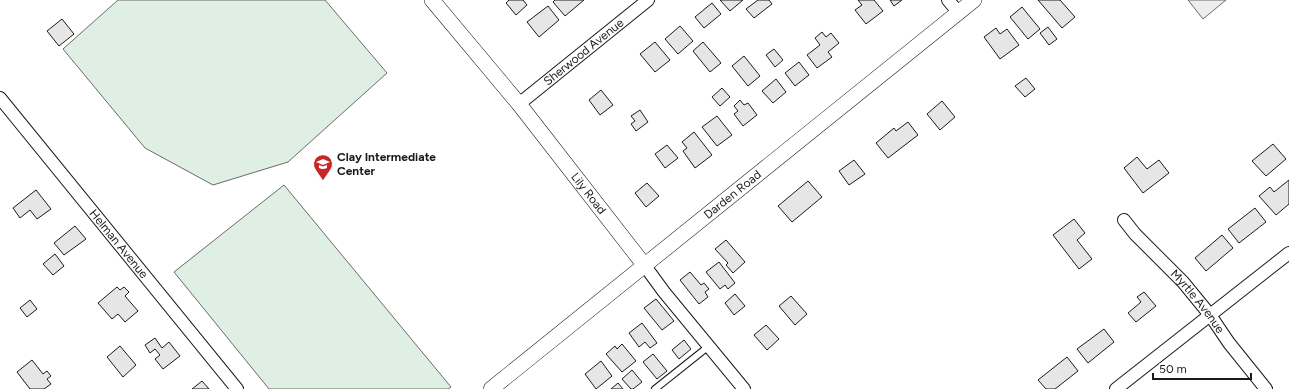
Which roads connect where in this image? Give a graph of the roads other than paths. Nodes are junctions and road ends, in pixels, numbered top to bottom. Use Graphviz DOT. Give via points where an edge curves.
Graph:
graph roads {
  1 [pos="432,0"];
  2 [pos="648,0"];
  3 [pos="948,0"];
  4 [pos="974,0"];
  5 [pos="959,13"];
  6 [pos="0,98"];
  7 [pos="519,104"];
  8 [pos="1124,220"];
  9 [pos="1289,253"];
  10 [pos="645,266"];
  11 [pos="1210,315"];
  12 [pos="709,346"];
  13 [pos="495,388"];
  14 [pos="237,389"];
  15 [pos="655,389"];
  16 [pos="744,389"];
  17 [pos="1116,389"];
  18 [pos="1266,389"];
  1 -- 7 [label="street, Lily Road"];
  2 -- 7 [label="street, Sherwood Avenue"];
  3 -- 5 [label="street"];
  4 -- 5 [label="street, Darden Road"];
  5 -- 10 [label="street, Darden Road"];
  6 -- 14 [label="street, Helman Avenue"];
  7 -- 10 [label="street, Lily Road"];
  8 -- 11 [label="street, Myrtle Avenue" via="1183,282"];
  9 -- 11 [label="street"];
  10 -- 12 [label="street, Lily Road"];
  10 -- 13 [label="street, Darden Road"];
  11 -- 17 [label="street"];
  11 -- 18 [label="street, Myrtle Avenue"];
  12 -- 15 [label="lane"];
  12 -- 16 [label="street, Lily Road"];
}
